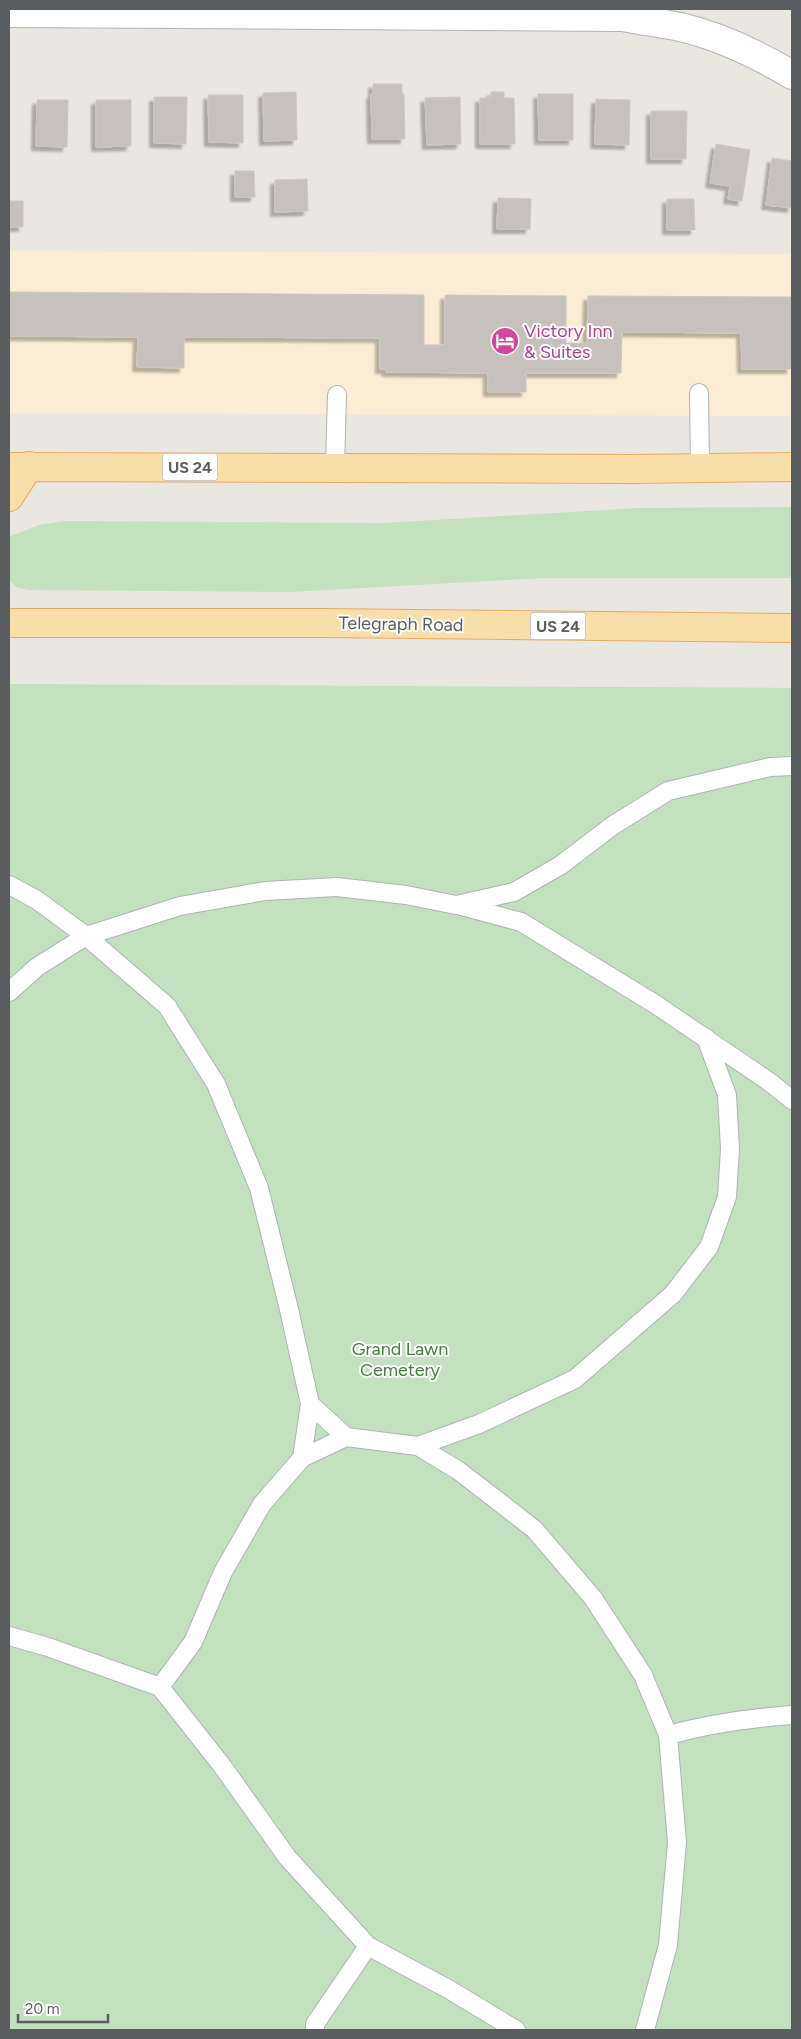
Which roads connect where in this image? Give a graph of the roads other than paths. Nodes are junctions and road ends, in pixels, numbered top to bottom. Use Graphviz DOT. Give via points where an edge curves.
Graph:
graph roads {
  1 [pos="9,13"];
  2 [pos="792,75"];
  3 [pos="699,393"];
  4 [pos="337,395"];
  5 [pos="19,466"];
  6 [pos="335,467"];
  7 [pos="792,467"];
  8 [pos="700,468"];
  9 [pos="9,497"];
  10 [pos="11,621"];
  11 [pos="792,628"];
  12 [pos="792,766"];
  13 [pos="9,885"];
  14 [pos="456,905"];
  15 [pos="86,936"];
  16 [pos="9,992"];
  17 [pos="706,1038"];
  18 [pos="792,1100"];
  19 [pos="310,1404"];
  20 [pos="346,1437"];
  21 [pos="418,1446"];
  22 [pos="302,1458"];
  23 [pos="9,1636"];
  24 [pos="160,1687"];
  25 [pos="792,1715"];
  26 [pos="668,1735"];
  27 [pos="368,1946"];
  28 [pos="312,2028"];
  29 [pos="516,2030"];
  30 [pos="645,2030"];
  1 -- 2 [label="street" via="623,17 681,28 726,42"];
  3 -- 8 [label="lane"];
  4 -- 6 [label="lane"];
  5 -- 6 [label="main road, US 24"];
  5 -- 9 [label="main road"];
  6 -- 8 [label="main road, US 24"];
  7 -- 8 [label="main road, US 24"];
  10 -- 11 [label="main road, Telegraph Road / US 24"];
  12 -- 14 [label="lane" via="770,767 668,791 612,826 561,865 514,892"];
  13 -- 15 [label="lane" via="37,900"];
  14 -- 15 [label="lane" via="406,894 337,887 265,891 180,906"];
  14 -- 17 [label="lane" via="521,922"];
  15 -- 16 [label="lane" via="37,967"];
  15 -- 19 [label="lane" via="167,1006 216,1084 259,1188"];
  17 -- 18 [label="lane"];
  17 -- 21 [label="lane" via="727,1095 730,1149 726,1197 709,1247 673,1294 574,1379 487,1420"];
  19 -- 20 [label="lane"];
  19 -- 22 [label="lane"];
  20 -- 21 [label="lane"];
  20 -- 22 [label="lane"];
  21 -- 26 [label="lane" via="459,1471 534,1529 593,1598 643,1674"];
  22 -- 24 [label="lane" via="262,1504 224,1572 193,1642"];
  23 -- 24 [label="lane"];
  24 -- 27 [label="lane" via="223,1767 286,1857"];
  25 -- 26 [label="lane" via="701,1726"];
  26 -- 30 [label="lane" via="677,1842 668,1944"];
  27 -- 28 [label="lane"];
  27 -- 29 [label="lane"];
}
